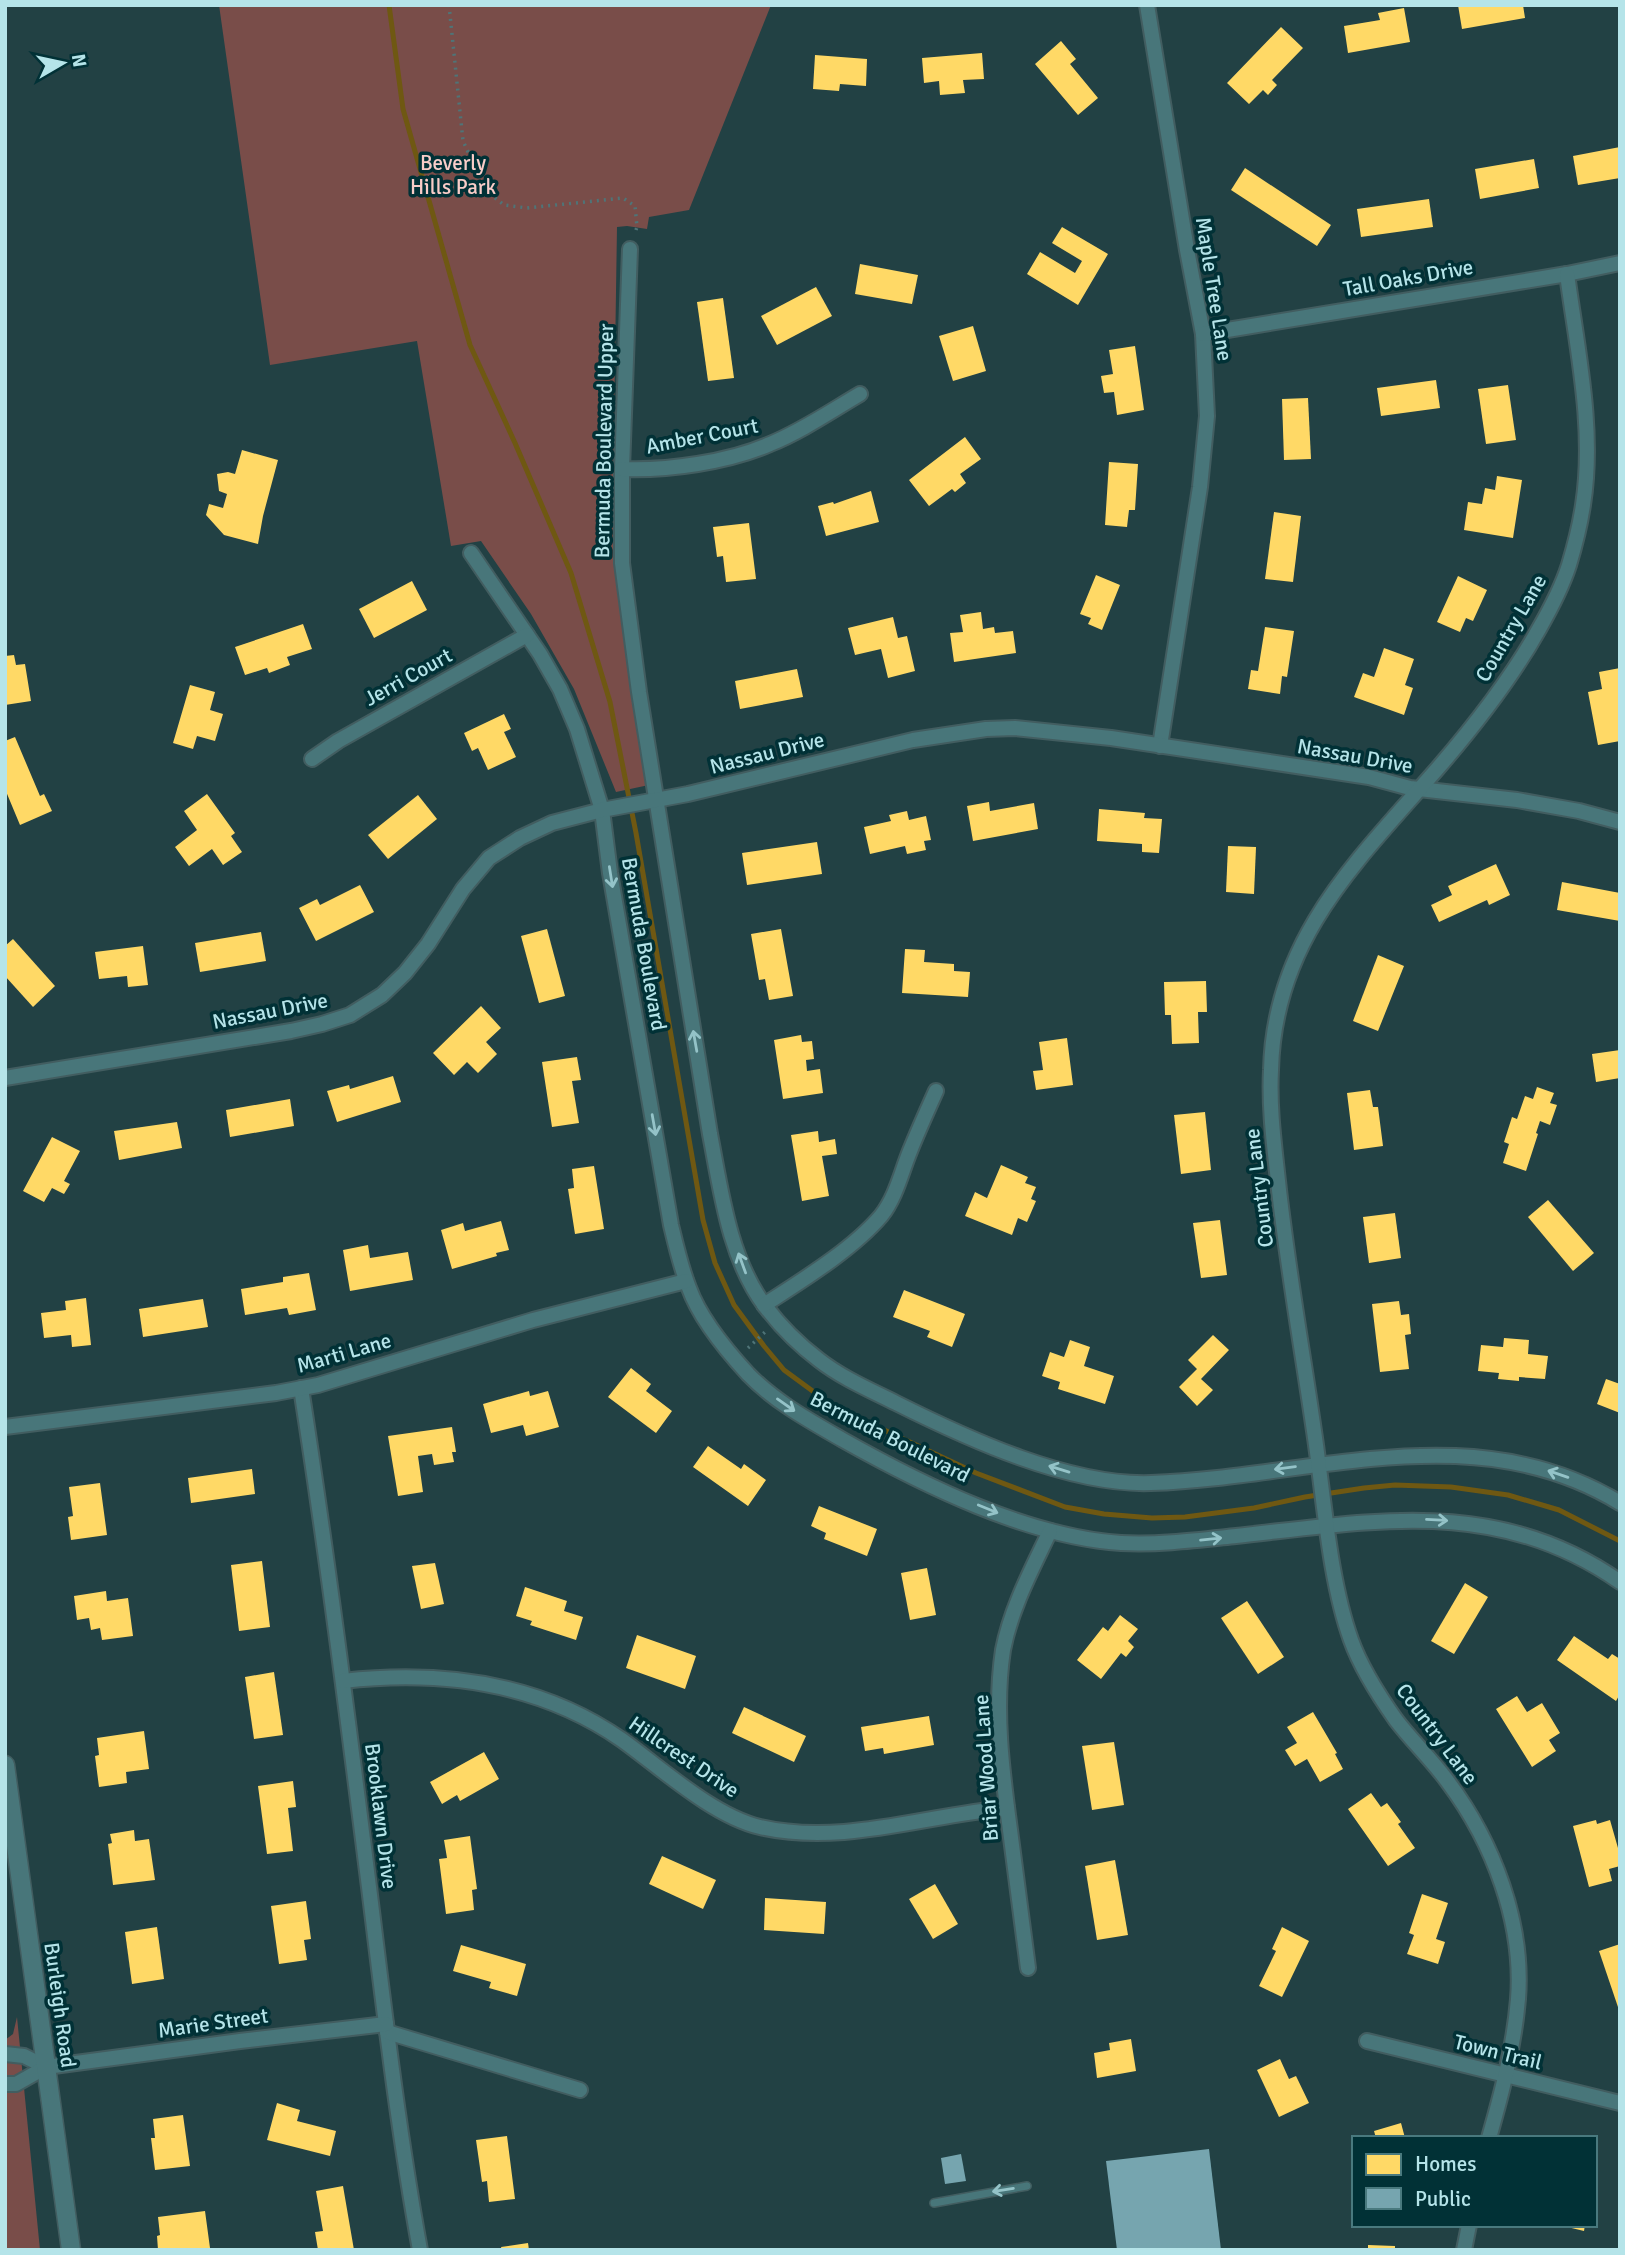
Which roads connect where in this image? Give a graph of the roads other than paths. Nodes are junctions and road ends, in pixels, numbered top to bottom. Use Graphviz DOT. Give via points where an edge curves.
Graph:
graph roads {
  1 [pos="1147,5"];
  2 [pos="630,249"];
  3 [pos="1620,263"];
  4 [pos="1567,274"];
  5 [pos="1203,334"];
  6 [pos="860,394"];
  7 [pos="622,469"];
  8 [pos="471,553"];
  9 [pos="527,635"];
  10 [pos="1160,746"];
  11 [pos="312,759"];
  12 [pos="1420,789"];
  13 [pos="651,801"];
  14 [pos="601,810"];
  15 [pos="1620,822"];
  16 [pos="5,1078"];
  17 [pos="936,1091"];
  18 [pos="686,1281"];
  19 [pos="764,1305"];
  20 [pos="300,1388"];
  21 [pos="5,1427"];
  22 [pos="1319,1464"];
  23 [pos="1620,1503"];
  24 [pos="1327,1525"];
  25 [pos="1050,1531"];
  26 [pos="1620,1582"];
  27 [pos="343,1681"];
  28 [pos="5,1765"];
  29 [pos="1007,1808"];
  30 [pos="1028,1968"];
  31 [pos="387,2028"];
  32 [pos="1367,2041"];
  33 [pos="5,2054"];
  34 [pos="46,2067"];
  35 [pos="1507,2076"];
  36 [pos="5,2084"];
  37 [pos="580,2090"];
  38 [pos="1620,2103"];
  39 [pos="1490,2136"];
  40 [pos="1027,2186"];
  41 [pos="934,2203"];
  42 [pos="1469,2227"];
  43 [pos="71,2250"];
  44 [pos="420,2250"];
  45 [pos="1464,2250"];
  1 -- 5 [label="street, Maple Tree Lane"];
  2 -- 7 [label="street, Bermuda Boulevard Upper"];
  3 -- 4 [label="street, Tall Oaks Drive"];
  4 -- 5 [label="street, Tall Oaks Drive"];
  4 -- 12 [label="street, Country Lane" via="1583,389 1586,474 1567,571 1519,665"];
  5 -- 10 [label="street, Maple Tree Lane" via="1207,416 1200,487"];
  6 -- 7 [label="street, Amber Court" via="768,446 653,470"];
  7 -- 13 [label="street, Bermuda Boulevard Upper" via="622,563"];
  8 -- 9 [label="street, Bermuda Boulevard"];
  9 -- 11 [label="street, Jerri Court"];
  9 -- 14 [label="street, Bermuda Boulevard" via="560,689 577,729"];
  10 -- 12 [label="street, Nassau Drive" via="1369,777"];
  10 -- 13 [label="street, Nassau Drive" via="1047,731 986,729 913,740"];
  12 -- 15 [label="street, Nassau Drive" via="1517,800"];
  12 -- 22 [label="street, Country Lane" via="1352,866 1309,930 1283,990 1273,1036 1273,1133"];
  13 -- 14 [label="street, Nassau Drive"];
  19 -- 13 [label="street, Bermuda Boulevard, one-way" via="748,1279 721,1192"];
  14 -- 16 [label="street, Nassau Drive" via="552,823 489,858 405,973 382,995 350,1014 291,1031"];
  14 -- 18 [label="street, Bermuda Boulevard, one-way" via="669,1211"];
  17 -- 19 [label="street" via="882,1215"];
  18 -- 20 [label="street, Marti Lane"];
  18 -- 25 [label="street, Bermuda Boulevard, one-way" via="720,1340 749,1376 785,1406 932,1486"];
  22 -- 19 [label="street, Bermuda Boulevard, one-way" via="1149,1484 1066,1472 1007,1452 860,1385 820,1362"];
  20 -- 21 [label="street, Marti Lane"];
  20 -- 27 [label="street, Brooklawn Drive"];
  23 -- 22 [label="street, Bermuda Boulevard, one-way" via="1554,1472 1482,1457 1427,1455"];
  22 -- 24 [label="street, Country Lane"];
  25 -- 24 [label="street, Bermuda Boulevard, one-way" via="1119,1543 1168,1543"];
  24 -- 26 [label="street, Bermuda Boulevard, one-way" via="1432,1520 1493,1527 1578,1555"];
  24 -- 35 [label="street, Country Lane" via="1352,1642 1397,1721 1461,1800 1498,1874 1516,1942 1518,1971"];
  25 -- 29 [label="street, Briar Wood Lane" via="1019,1598 1003,1650 999,1713"];
  27 -- 29 [label="street, Hillcrest Drive" via="447,1680 523,1692 589,1720 689,1790 757,1826 795,1833 837,1833"];
  27 -- 31 [label="street, Brooklawn Drive"];
  28 -- 34 [label="street, Burleigh Road"];
  29 -- 30 [label="street, Briar Wood Lane"];
  31 -- 34 [label="street, Marie Street" via="266,2037"];
  31 -- 37 [label="street, Marie Street"];
  31 -- 44 [label="street, Brooklawn Drive"];
  32 -- 35 [label="street, Town Trail"];
  33 -- 34 [label="street" via="24,2056"];
  34 -- 36 [label="street" via="16,2084"];
  34 -- 43 [label="street, Burleigh Road"];
  35 -- 38 [label="street, Town Trail"];
  35 -- 39 [label="street, Country Lane"];
  40 -- 41 [label="lane, one-way"];
  42 -- 45 [label="street"];
}
